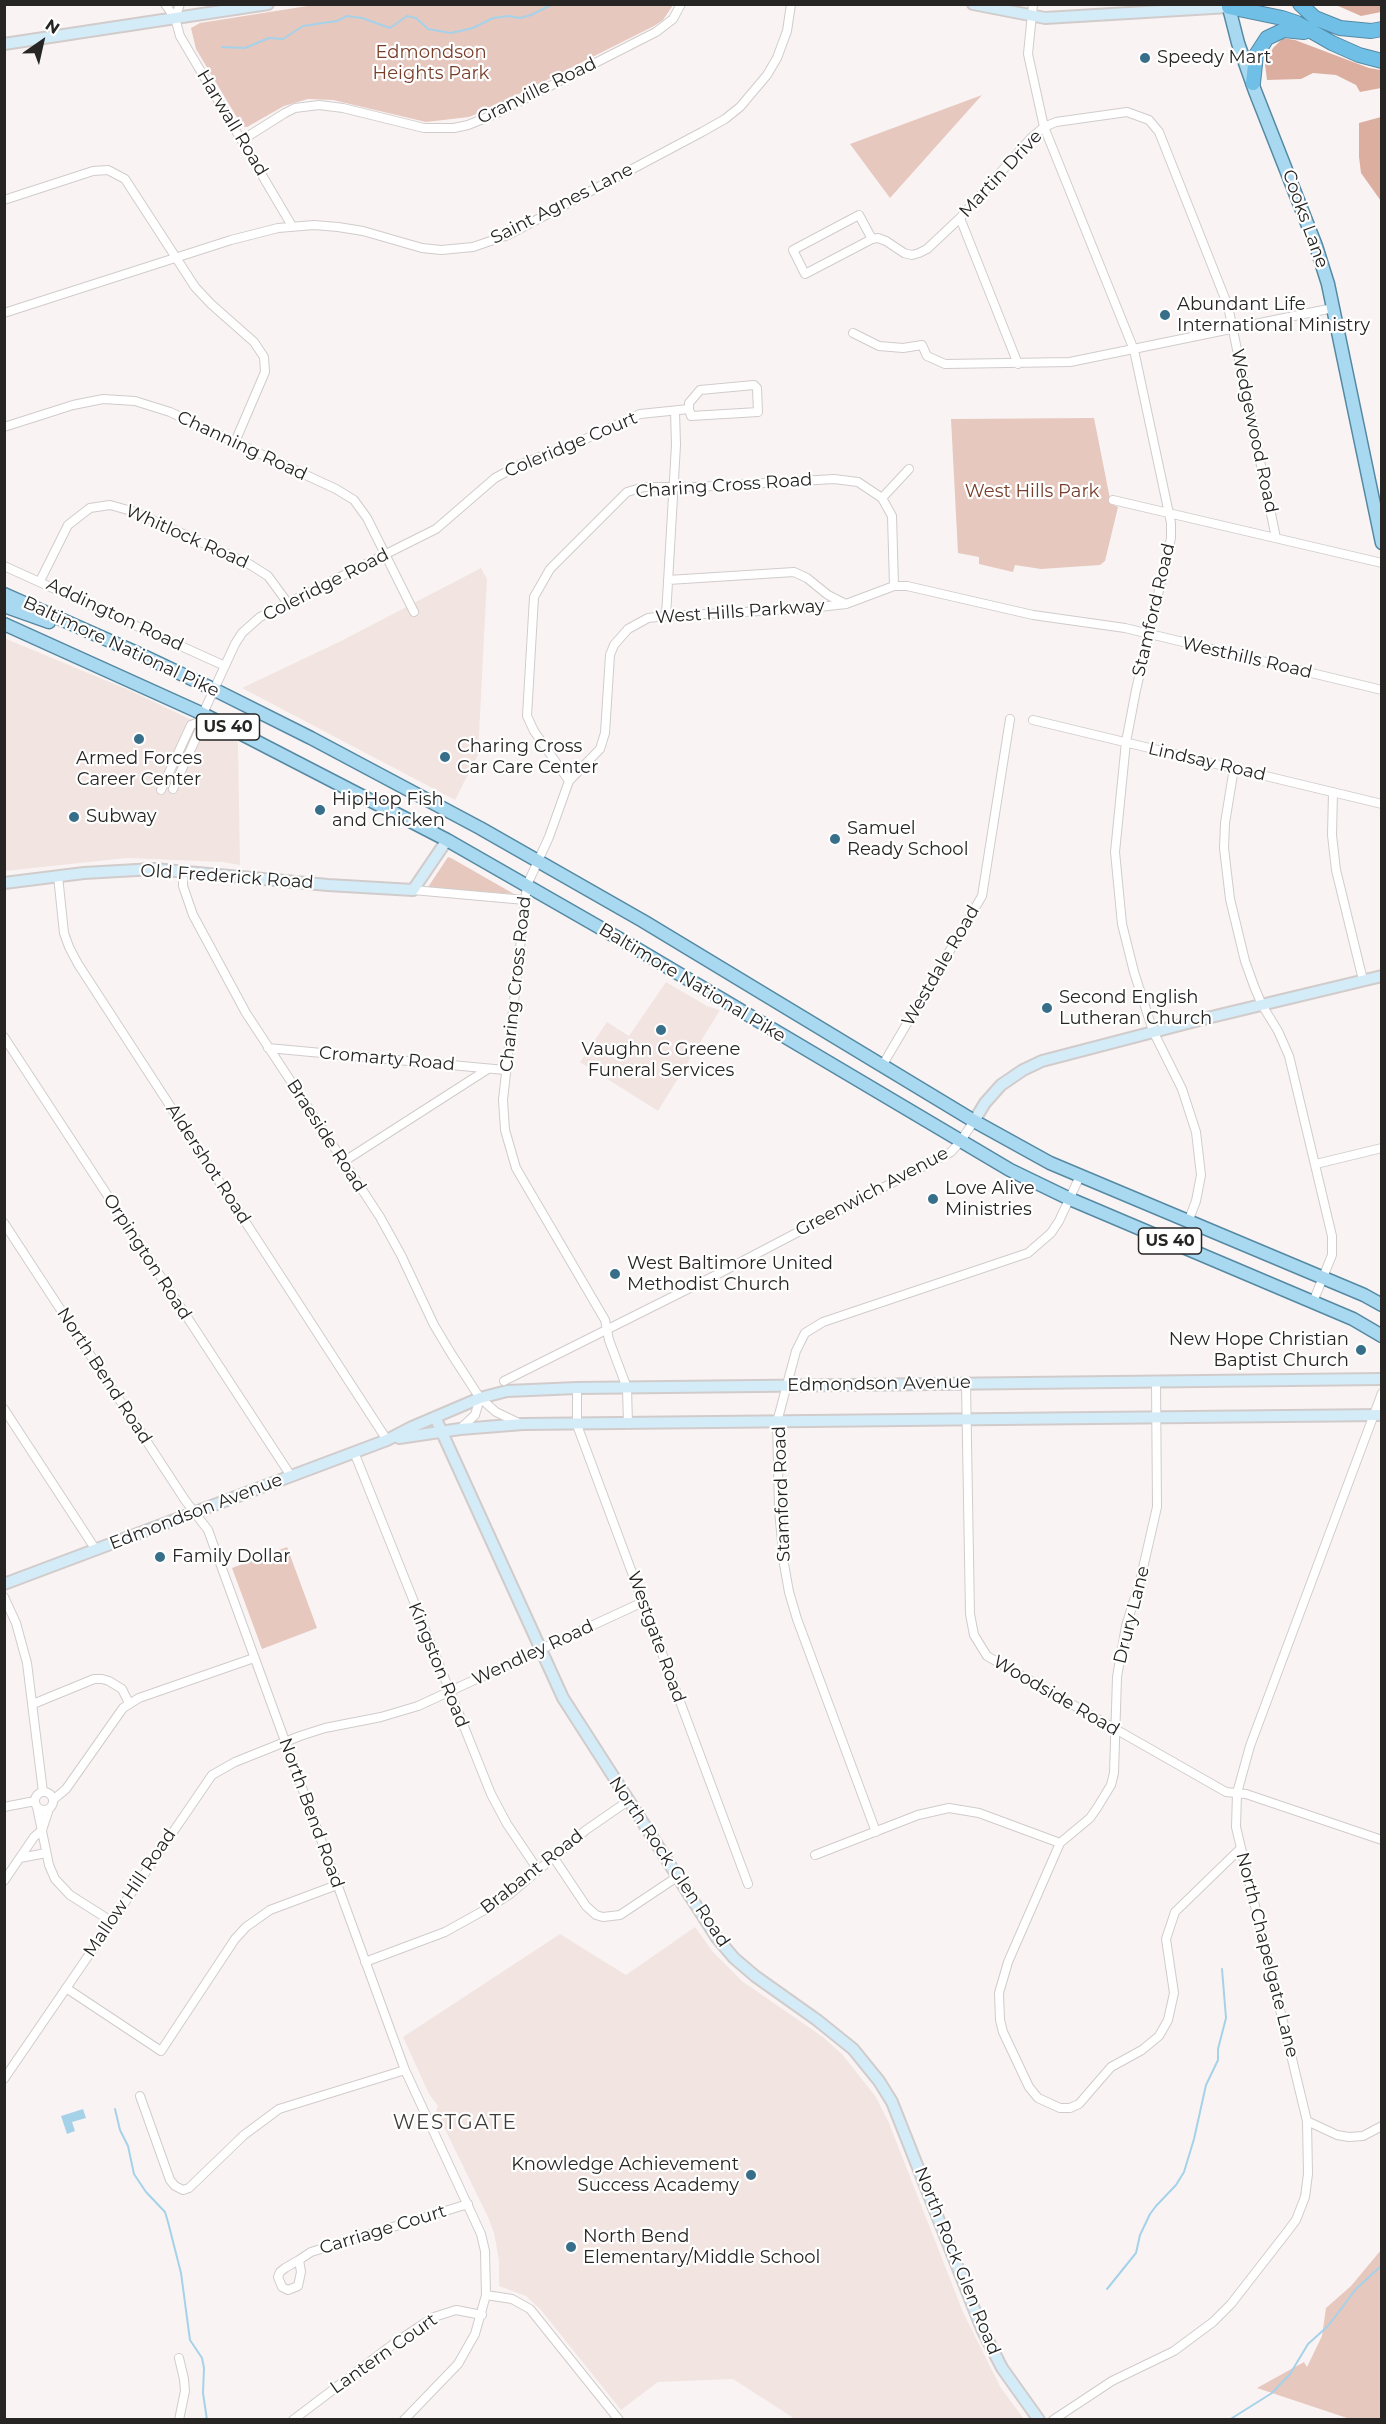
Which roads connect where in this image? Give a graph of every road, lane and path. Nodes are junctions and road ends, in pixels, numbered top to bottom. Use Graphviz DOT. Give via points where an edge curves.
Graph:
graph roads {
  1 [pos="165,4"];
  2 [pos="180,4"];
  3 [pos="267,4"];
  4 [pos="681,4"];
  5 [pos="791,4"];
  6 [pos="973,4"];
  7 [pos="1033,4"];
  8 [pos="1300,4"];
  9 [pos="1229,5"];
  10 [pos="1031,17"];
  11 [pos="175,18"];
  12 [pos="1382,29"];
  13 [pos="1317,35"];
  14 [pos="4,44"];
  15 [pos="1382,61"];
  16 [pos="1253,83"];
  17 [pos="1119,113"];
  18 [pos="1044,127"];
  19 [pos="242,140"];
  20 [pos="4,200"];
  21 [pos="960,218"];
  22 [pos="292,226"];
  23 [pos="872,239"];
  24 [pos="177,258"];
  25 [pos="1333,308"];
  26 [pos="4,314"];
  27 [pos="1233,329"];
  28 [pos="853,333"];
  29 [pos="1134,350"];
  30 [pos="1018,364"];
  31 [pos="689,409"];
  32 [pos="675,411"];
  33 [pos="4,427"];
  34 [pos="235,442"];
  35 [pos="909,469"];
  36 [pos="673,487"];
  37 [pos="882,498"];
  38 [pos="1113,500"];
  39 [pos="1377,504"];
  40 [pos="1169,513"];
  41 [pos="436,529"];
  42 [pos="1276,538"];
  43 [pos="1382,543"];
  44 [pos="385,556"];
  45 [pos="1382,563"];
  46 [pos="4,566"];
  47 [pos="668,580"];
  48 [pos="40,581"];
  49 [pos="894,586"];
  50 [pos="936,592"];
  51 [pos="4,594"];
  52 [pos="287,602"];
  53 [pos="846,604"];
  54 [pos="4,606"];
  55 [pos="414,612"];
  56 [pos="666,616"];
  57 [pos="4,624"];
  58 [pos="1149,634"];
  59 [pos="135,652"];
  60 [pos="225,666"];
  61 [pos="215,690"];
  62 [pos="1382,690"];
  63 [pos="201,718"];
  64 [pos="1010,720"];
  65 [pos="1033,720"];
  66 [pos="1126,742"];
  67 [pos="1234,768"];
  68 [pos="569,781"];
  69 [pos="173,789"];
  70 [pos="161,790"];
  71 [pos="1333,792"];
  72 [pos="1382,804"];
  73 [pos="447,840"];
  74 [pos="538,860"];
  75 [pos="183,870"];
  76 [pos="58,876"];
  77 [pos="4,883"];
  78 [pos="527,885"];
  79 [pos="413,890"];
  80 [pos="525,900"];
  81 [pos="1382,976"];
  82 [pos="1363,980"];
  83 [pos="1262,1005"];
  84 [pos="1153,1032"];
  85 [pos="4,1037"];
  86 [pos="268,1048"];
  87 [pos="882,1066"];
  88 [pos="488,1069"];
  89 [pos="506,1070"];
  90 [pos="974,1121"];
  91 [pos="960,1142"];
  92 [pos="1382,1148"];
  93 [pos="343,1162"];
  94 [pos="1316,1164"];
  95 [pos="1080,1176"];
  96 [pos="1070,1199"];
  97 [pos="1188,1222"];
  98 [pos="4,1223"];
  99 [pos="1322,1279"];
  100 [pos="1313,1302"];
  101 [pos="1382,1305"];
  102 [pos="607,1330"];
  103 [pos="1382,1336"];
  104 [pos="1382,1379"];
  105 [pos="504,1381"];
  106 [pos="1156,1382"];
  107 [pos="966,1383"];
  108 [pos="787,1386"];
  109 [pos="577,1388"];
  110 [pos="627,1388"];
  111 [pos="1382,1393"];
  112 [pos="480,1398"];
  113 [pos="4,1409"];
  114 [pos="1377,1415"];
  115 [pos="435,1417"];
  116 [pos="1156,1417"];
  117 [pos="967,1420"];
  118 [pos="777,1422"];
  119 [pos="523,1424"];
  120 [pos="628,1424"];
  121 [pos="577,1425"];
  122 [pos="460,1429"];
  123 [pos="439,1431"];
  124 [pos="387,1440"];
  125 [pos="354,1452"];
  126 [pos="291,1476"];
  127 [pos="194,1512"];
  128 [pos="96,1550"];
  129 [pos="4,1584"];
  130 [pos="4,1597"];
  131 [pos="643,1602"];
  132 [pos="539,1650"];
  133 [pos="254,1658"];
  134 [pos="449,1692"];
  135 [pos="129,1703"];
  136 [pos="33,1704"];
  137 [pos="1116,1731"];
  138 [pos="285,1743"];
  139 [pos="43,1792"];
  140 [pos="1237,1793"];
  141 [pos="54,1799"];
  142 [pos="628,1801"];
  143 [pos="36,1804"];
  144 [pos="4,1807"];
  145 [pos="50,1809"];
  146 [pos="42,1830"];
  147 [pos="876,1832"];
  148 [pos="1382,1840"];
  149 [pos="1060,1843"];
  150 [pos="1240,1848"];
  151 [pos="46,1853"];
  152 [pos="815,1855"];
  153 [pos="20,1858"];
  154 [pos="554,1858"];
  155 [pos="538,1870"];
  156 [pos="677,1877"];
  157 [pos="4,1881"];
  158 [pos="748,1884"];
  159 [pos="337,1885"];
  160 [pos="111,1921"];
  161 [pos="365,1962"];
  162 [pos="66,1988"];
  163 [pos="405,2070"];
  164 [pos="4,2079"];
  165 [pos="140,2096"];
  166 [pos="1307,2121"];
  167 [pos="1382,2126"];
  168 [pos="468,2204"];
  169 [pos="299,2259"];
  170 [pos="486,2295"];
  171 [pos="482,2314"];
  172 [pos="179,2358"];
  173 [pos="179,2420"];
  174 [pos="293,2420"];
  175 [pos="404,2420"];
  176 [pos="619,2420"];
  177 [pos="1039,2420"];
  178 [pos="1053,2420"];
  1 -- 11 [label="street, Harwall Road"];
  2 -- 11 [label="street"];
  3 -- 11 [label="street"];
  4 -- 19 [label="street, Granville Road" via="673,19 656,32 468,125 424,128 319,105 285,113"];
  5 -- 22 [label="street, Saint Agnes Lane" via="777,58 754,92 725,119 508,235 473,247 441,250 363,231"];
  6 -- 10 [label="street"];
  7 -- 10 [label="street, Stamford Road"];
  8 -- 12 [label="highway" via="1315,18 1340,28"];
  9 -- 10 [label="street"];
  9 -- 13 [label="highway" via="1297,23"];
  9 -- 16 [label="main road, Cooks Lane"];
  10 -- 18 [label="street, Stamford Road" via="1028,54"];
  11 -- 14 [label="street"];
  11 -- 19 [label="street, Harwall Road" via="180,36"];
  13 -- 15 [label="highway"];
  13 -- 16 [label="highway" via="1296,29 1267,38 1256,55"];
  16 -- 25 [label="main road, Cooks Lane" via="1316,246"];
  17 -- 18 [label="street, Martin Drive"];
  17 -- 27 [label="street, Wedgewood Road" via="1142,116 1159,132 1223,292"];
  18 -- 21 [label="street, Martin Drive"];
  18 -- 29 [label="street, Stamford Road"];
  19 -- 22 [label="street, Harwall Road"];
  20 -- 24 [label="street" via="93,171 108,170 131,186"];
  21 -- 23 [label="street, Martin Drive" via="927,249 912,255 882,238"];
  21 -- 30 [label="street"];
  22 -- 24 [label="street, Saint Agnes Lane" via="265,230"];
  23 -- 23 [label="street" via="805,274 792,250 859,215"];
  24 -- 26 [label="street, Saint Agnes Lane"];
  24 -- 34 [label="street" via="203,297 254,342 264,357 265,372"];
  25 -- 27 [label="street"];
  25 -- 39 [label="main road, Cooks Lane"];
  27 -- 29 [label="street"];
  27 -- 42 [label="street, Wedgewood Road"];
  28 -- 30 [label="street" via="879,346 922,345 927,356 938,363"];
  29 -- 30 [label="street" via="1077,362"];
  29 -- 40 [label="street, Stamford Road"];
  31 -- 31 [label="street, Coleridge Court" via="691,416 758,412 757,388 754,385 700,390 689,403"];
  31 -- 32 [label="street, Coleridge Court"];
  32 -- 36 [label="street"];
  32 -- 41 [label="street, Coleridge Court" via="640,414 517,466 495,478"];
  33 -- 34 [label="street, Channing Road" via="88,400 119,399 155,406"];
  34 -- 44 [label="street, Channing Road" via="347,495 361,509"];
  35 -- 37 [label="street"];
  36 -- 37 [label="street, Charing Cross Road" via="846,479 868,487"];
  36 -- 47 [label="street"];
  36 -- 68 [label="street, Charing Cross Road" via="635,489 619,498 550,569 534,597 527,716"];
  37 -- 49 [label="street" via="892,516"];
  38 -- 40 [label="street"];
  39 -- 43 [label="main road, Cooks Lane"];
  40 -- 42 [label="street"];
  40 -- 58 [label="street, Stamford Road" via="1171,538"];
  41 -- 44 [label="street, Coleridge Road"];
  42 -- 45 [label="street"];
  44 -- 52 [label="street, Coleridge Road"];
  44 -- 55 [label="street, Channing Road"];
  46 -- 48 [label="street, Addington Road"];
  47 -- 53 [label="street, West Hills Parkway" via="794,572"];
  47 -- 56 [label="street"];
  48 -- 52 [label="street, Whitlock Road" via="68,525 90,508 110,505 135,512 249,564 268,576"];
  48 -- 60 [label="street, Addington Road"];
  49 -- 50 [label="street, West Hills Parkway"];
  49 -- 53 [label="street, West Hills Parkway"];
  50 -- 58 [label="street, Westhills Road" via="1033,615"];
  51 -- 59 [label="main road, Baltimore National Pike / US 40"];
  52 -- 60 [label="street, Coleridge Road" via="250,625"];
  53 -- 56 [label="street, West Hills Parkway"];
  54 -- 59 [label="main road"];
  56 -- 68 [label="street, West Hills Parkway" via="637,623 614,645 608,666 603,742 595,756"];
  57 -- 63 [label="main road, Baltimore National Pike / US 40"];
  58 -- 62 [label="street, Westhills Road"];
  58 -- 66 [label="street, Stamford Road"];
  59 -- 61 [label="main road, Baltimore National Pike / US 40"];
  60 -- 61 [label="street, Coleridge Road"];
  61 -- 63 [label="street, Coleridge Road"];
  61 -- 74 [label="main road, Baltimore National Pike / US 40"];
  63 -- 69 [label="street" via="200,729"];
  63 -- 70 [label="street" via="191,725"];
  63 -- 73 [label="main road, Baltimore National Pike / US 40"];
  64 -- 87 [label="street, Westdale Road" via="982,896"];
  65 -- 66 [label="street, Lindsay Road"];
  66 -- 67 [label="street, Lindsay Road"];
  66 -- 84 [label="street, Stamford Road" via="1117,824 1118,896 1134,972"];
  67 -- 71 [label="street, Lindsay Road"];
  67 -- 83 [label="street" via="1225,823 1226,871 1242,952"];
  68 -- 74 [label="street, Charing Cross Road"];
  71 -- 72 [label="street, Lindsay Road"];
  71 -- 82 [label="street" via="1336,870"];
  73 -- 78 [label="main road, Baltimore National Pike / US 40"];
  73 -- 79 [label="street"];
  74 -- 78 [label="street, Charing Cross Road"];
  74 -- 87 [label="main road, Baltimore National Pike / US 40"];
  75 -- 76 [label="street, Old Frederick Road"];
  75 -- 79 [label="street, Old Frederick Road"];
  75 -- 86 [label="street, Braeside Road" via="183,886 193,915"];
  76 -- 77 [label="street, Old Frederick Road"];
  76 -- 124 [label="street, Aldershot Road" via="64,933 78,964"];
  78 -- 80 [label="street, Charing Cross Road"];
  78 -- 91 [label="main road, Baltimore National Pike / US 40"];
  79 -- 80 [label="street, Old Frederick Road"];
  80 -- 89 [label="street, Charing Cross Road"];
  81 -- 82 [label="street"];
  82 -- 83 [label="street"];
  83 -- 84 [label="street"];
  83 -- 94 [label="street" via="1289,1056"];
  84 -- 90 [label="street" via="1023,1070 1000,1085"];
  84 -- 97 [label="street, Stamford Road" via="1182,1089 1197,1141 1199,1187"];
  85 -- 126 [label="street, Orpington Road"];
  86 -- 88 [label="street, Cromarty Road"];
  86 -- 93 [label="street, Braeside Road"];
  87 -- 90 [label="main road, Baltimore National Pike / US 40"];
  88 -- 89 [label="street, Cromarty Road"];
  88 -- 93 [label="street"];
  89 -- 102 [label="street, Charing Cross Road" via="503,1116 516,1168 605,1320"];
  90 -- 91 [label="street, Greenwich Avenue"];
  90 -- 95 [label="main road, Baltimore National Pike / US 40"];
  91 -- 96 [label="main road, Baltimore National Pike / US 40"];
  91 -- 102 [label="street, Greenwich Avenue" via="951,1152"];
  92 -- 94 [label="street"];
  93 -- 112 [label="street, Braeside Road" via="401,1255 434,1325"];
  94 -- 99 [label="street" via="1333,1246"];
  95 -- 96 [label="street, Stamford Road"];
  95 -- 97 [label="main road, Baltimore National Pike / US 40"];
  96 -- 100 [label="main road, Baltimore National Pike / US 40"];
  96 -- 108 [label="street, Stamford Road" via="1051,1233 1028,1253 814,1326 799,1342"];
  97 -- 99 [label="main road, Baltimore National Pike / US 40"];
  98 -- 127 [label="street, North Bend Road"];
  99 -- 100 [label="street"];
  99 -- 101 [label="main road, Baltimore National Pike / US 40"];
  100 -- 103 [label="main road, Baltimore National Pike / US 40"];
  102 -- 105 [label="street, Greenwich Avenue"];
  102 -- 110 [label="street, Charing Cross Road"];
  104 -- 106 [label="street, Edmondson Avenue"];
  106 -- 107 [label="street, Edmondson Avenue"];
  106 -- 116 [label="street, Drury Lane"];
  107 -- 108 [label="street, Edmondson Avenue"];
  107 -- 117 [label="street, Woodside Road"];
  108 -- 110 [label="street, Edmondson Avenue"];
  108 -- 118 [label="street, Stamford Road"];
  109 -- 110 [label="street, Edmondson Avenue"];
  109 -- 112 [label="street, Edmondson Avenue" via="507,1391"];
  109 -- 121 [label="street, Westgate Road"];
  110 -- 120 [label="street, Charing Cross Road"];
  111 -- 114 [label="street, North Chapelgate Lane"];
  112 -- 115 [label="street, Edmondson Avenue"];
  112 -- 119 [label="street, Braeside Road" via="496,1412"];
  112 -- 122 [label="street" via="475,1415"];
  113 -- 128 [label="street"];
  114 -- 116 [label="street, Edmondson Avenue"];
  114 -- 140 [label="street, North Chapelgate Lane" via="1250,1746"];
  115 -- 123 [label="street, North Rock Glen Road"];
  115 -- 124 [label="street, Edmondson Avenue"];
  116 -- 117 [label="street, Edmondson Avenue"];
  116 -- 137 [label="street, Drury Lane" via="1157,1507 1124,1636 1115,1688"];
  117 -- 118 [label="street, Edmondson Avenue"];
  117 -- 137 [label="street, Woodside Road" via="970,1614 979,1646 999,1665"];
  118 -- 120 [label="street, Edmondson Avenue"];
  118 -- 147 [label="street, Stamford Road" via="780,1537 789,1592"];
  119 -- 121 [label="street, Edmondson Avenue"];
  119 -- 122 [label="street, Edmondson Avenue"];
  120 -- 121 [label="street, Edmondson Avenue"];
  121 -- 131 [label="street, Westgate Road"];
  122 -- 123 [label="street, Edmondson Avenue"];
  123 -- 124 [label="street, Edmondson Avenue"];
  123 -- 132 [label="street, North Rock Glen Road"];
  124 -- 125 [label="street, Edmondson Avenue"];
  125 -- 126 [label="street, Edmondson Avenue"];
  125 -- 134 [label="street, Kingston Road"];
  126 -- 127 [label="street, Edmondson Avenue"];
  127 -- 128 [label="street, Edmondson Avenue"];
  127 -- 133 [label="street, North Bend Road" via="208,1530"];
  128 -- 129 [label="street, Edmondson Avenue"];
  130 -- 136 [label="street" via="26,1657"];
  131 -- 132 [label="street, Wendley Road"];
  131 -- 158 [label="street, Westgate Road"];
  132 -- 134 [label="street, Wendley Road"];
  132 -- 142 [label="street, North Rock Glen Road" via="574,1718"];
  133 -- 135 [label="street"];
  133 -- 138 [label="street, North Bend Road"];
  134 -- 138 [label="street, Wendley Road" via="402,1712 325,1728"];
  134 -- 155 [label="street, Kingston Road" via="491,1794"];
  135 -- 136 [label="street" via="122,1689 102,1679"];
  135 -- 141 [label="street" via="66,1789"];
  136 -- 139 [label="street"];
  137 -- 140 [label="street, Woodside Road" via="1226,1792"];
  137 -- 149 [label="street, Drury Lane" via="1114,1773 1108,1791 1090,1818"];
  138 -- 159 [label="street, North Bend Road"];
  138 -- 160 [label="street, Mallow Hill Road" via="212,1775"];
  139 -- 141 [label="street"];
  139 -- 143 [label="street" via="38,1794"];
  140 -- 148 [label="street, Woodside Road"];
  140 -- 150 [label="street, North Chapelgate Lane"];
  141 -- 145 [label="street"];
  142 -- 154 [label="street, Brabant Road"];
  142 -- 156 [label="street, North Rock Glen Road"];
  143 -- 144 [label="street"];
  143 -- 145 [label="street" via="43,1810"];
  143 -- 146 [label="street"];
  145 -- 146 [label="street"];
  146 -- 151 [label="street"];
  146 -- 153 [label="street"];
  147 -- 149 [label="street" via="934,1810 963,1809"];
  147 -- 152 [label="street"];
  149 -- 150 [label="street, Drury Lane" via="1003,1977 999,2007 1003,2032 1029,2087 1038,2098 1060,2108 1079,2104 1111,2067 1159,2036 1172,2008 1174,1993 1166,1939 1175,1912"];
  150 -- 166 [label="street, North Chapelgate Lane"];
  151 -- 153 [label="street"];
  151 -- 160 [label="street" via="61,1888"];
  153 -- 157 [label="street"];
  154 -- 155 [label="street, Brabant Road"];
  154 -- 156 [label="street" via="586,1906 603,1917 620,1915"];
  155 -- 161 [label="street, Brabant Road" via="510,1894 467,1921"];
  156 -- 177 [label="street, North Rock Glen Road" via="734,1958 836,2034 879,2080 903,2126 982,2330 1002,2368"];
  159 -- 161 [label="street, North Bend Road"];
  159 -- 162 [label="street" via="270,1910 246,1928 161,2051"];
  160 -- 162 [label="street, Mallow Hill Road"];
  161 -- 163 [label="street, North Bend Road"];
  162 -- 164 [label="street, Mallow Hill Road"];
  163 -- 165 [label="street" via="279,2109 183,2190 175,2186 165,2170"];
  163 -- 168 [label="street, North Bend Road"];
  166 -- 167 [label="street" via="1349,2137 1363,2136"];
  166 -- 178 [label="street, North Chapelgate Lane" via="1307,2186 1301,2208 1231,2304 1174,2351 1112,2381"];
  168 -- 169 [label="street, Carriage Court" via="321,2248"];
  168 -- 170 [label="street, North Bend Road" via="485,2251"];
  170 -- 171 [label="street, North Bend Road"];
  170 -- 176 [label="street" via="512,2299 530,2309"];
  171 -- 174 [label="street, Lantern Court" via="456,2310 434,2317"];
  171 -- 175 [label="street, North Bend Road" via="458,2364"];
  172 -- 173 [label="street" via="184,2391"];
}
